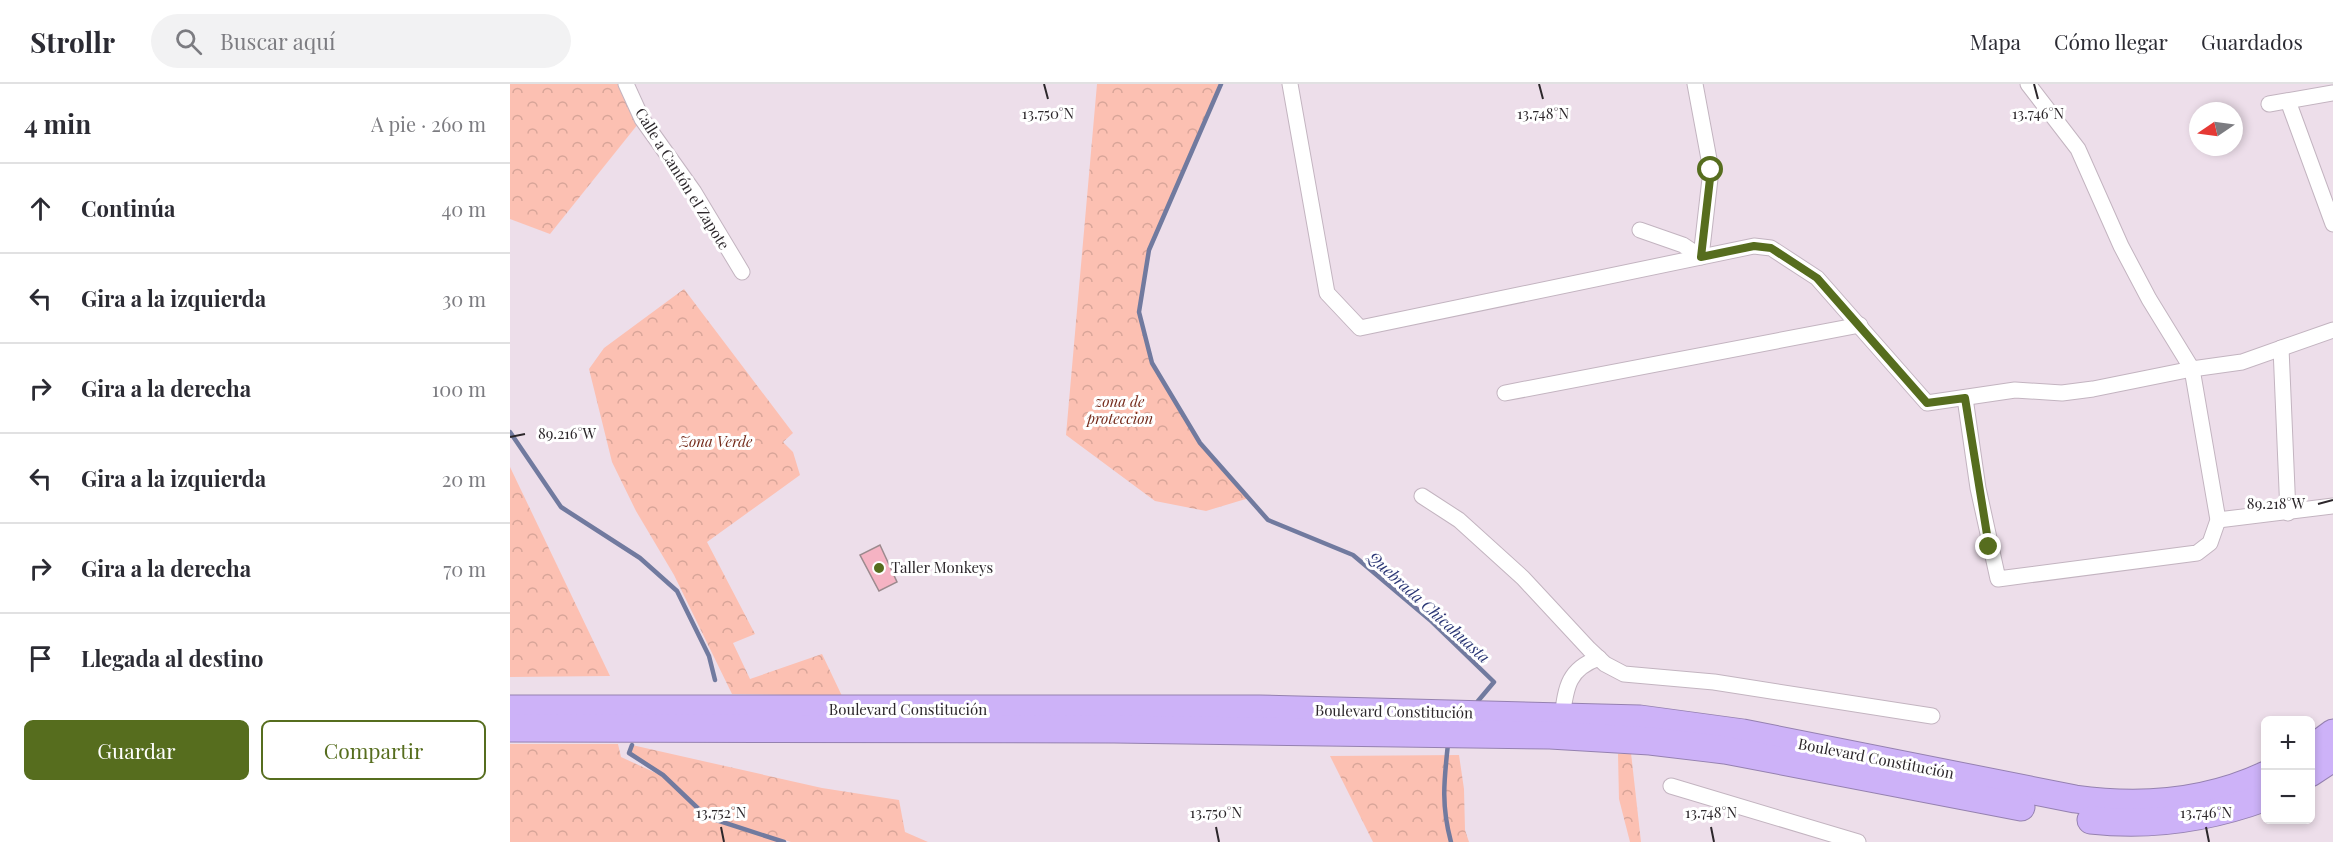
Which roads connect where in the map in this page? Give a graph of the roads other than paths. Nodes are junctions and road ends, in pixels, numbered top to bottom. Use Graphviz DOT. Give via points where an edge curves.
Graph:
graph roads {
  1 [pos="626,84"];
  2 [pos="1290,84"];
  3 [pos="1695,84"];
  4 [pos="2028,84"];
  5 [pos="2333,93"];
  6 [pos="2288,101"];
  7 [pos="2269,104"];
  8 [pos="2330,203"];
  9 [pos="2333,224"];
  10 [pos="1640,230"];
  11 [pos="1701,257"];
  12 [pos="742,272"];
  13 [pos="1860,325"];
  14 [pos="2333,330"];
  15 [pos="2281,348"];
  16 [pos="2192,369"];
  17 [pos="1505,393"];
  18 [pos="1965,398"];
  19 [pos="1422,496"];
  20 [pos="2333,506"];
  21 [pos="2288,513"];
  22 [pos="2218,520"];
  23 [pos="1599,658"];
  24 [pos="510,709"];
  25 [pos="1932,716"];
  26 [pos="1562,717"];
  27 [pos="510,728"];
  28 [pos="2333,733"];
  29 [pos="2315,746"];
  30 [pos="2333,758"];
  31 [pos="2315,770"];
  32 [pos="2261,777"];
  33 [pos="1671,786"];
  34 [pos="2261,799"];
  35 [pos="1858,842"];
  1 -- 12 [label="street, Calle a Cantón el Zapote" via="642,119 694,192"];
  2 -- 11 [label="street" via="1327,292 1360,328"];
  3 -- 11 [label="street" via="1711,170"];
  4 -- 16 [label="street" via="2078,149 2121,246"];
  5 -- 6 [label="street"];
  6 -- 7 [label="street"];
  6 -- 8 [label="street"];
  8 -- 9 [label="street"];
  10 -- 11 [label="street" via="1683,245"];
  11 -- 13 [label="street" via="1754,246 1771,248 1817,278"];
  13 -- 17 [label="street"];
  13 -- 18 [label="street" via="1927,403"];
  14 -- 15 [label="street"];
  15 -- 16 [label="street" via="2242,362"];
  15 -- 21 [label="street"];
  16 -- 18 [label="street" via="2082,391 2015,390"];
  16 -- 22 [label="street"];
  18 -- 22 [label="street" via="1978,488 1998,579 2197,553 2210,543"];
  19 -- 23 [label="street" via="1459,520 1523,578"];
  20 -- 21 [label="street"];
  21 -- 22 [label="street"];
  23 -- 25 [label="street" via="1624,674 1714,682"];
  23 -- 26 [label="street" via="1574,673 1566,689"];
  24 -- 26 [label="highway, Boulevard Constitución" via="1248,709"];
  26 -- 32 [label="highway, Boulevard Constitución" via="1640,719 1743,733 2111,804 2150,804 2188,798 2227,790"];
  27 -- 34 [label="highway, Boulevard Constitución" via="1114,729 1550,735 1725,750 2104,821 2188,819"];
  28 -- 29 [label="highway"];
  30 -- 31 [label="highway"];
  33 -- 35 [label="street"];
}
